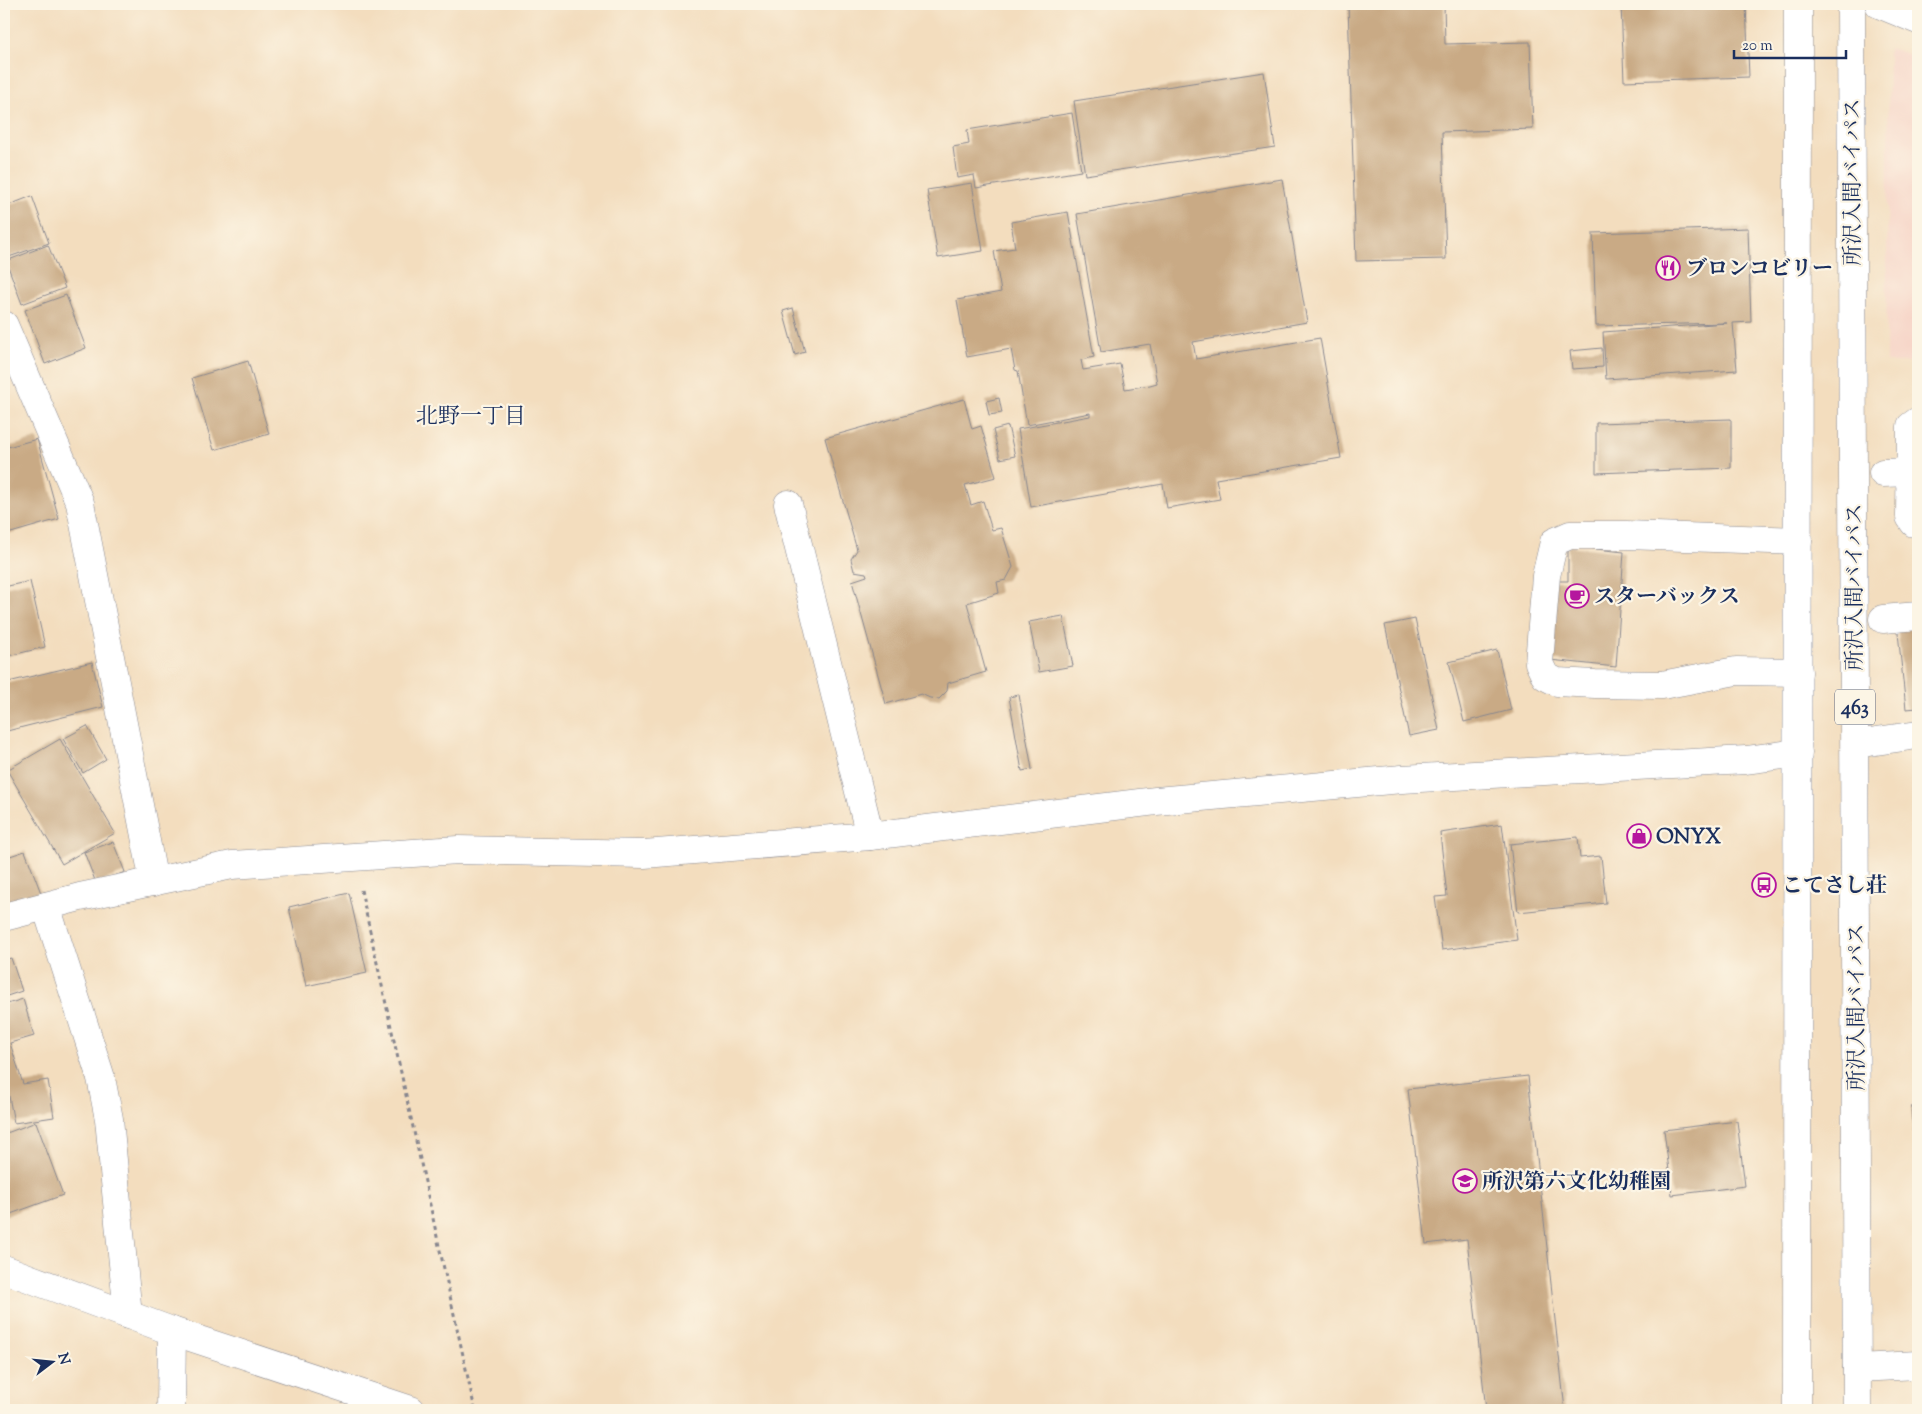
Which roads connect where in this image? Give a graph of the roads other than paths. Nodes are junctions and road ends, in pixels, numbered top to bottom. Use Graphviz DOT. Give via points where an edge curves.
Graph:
graph roads {
  1 [pos="1798,4"];
  2 [pos="1851,4"];
  3 [pos="1879,4"];
  4 [pos="1918,20"];
  5 [pos="4,325"];
  6 [pos="1918,421"];
  7 [pos="1911,472"];
  8 [pos="1883,473"];
  9 [pos="788,504"];
  10 [pos="1918,523"];
  11 [pos="1798,541"];
  12 [pos="1918,616"];
  13 [pos="1883,619"];
  14 [pos="1798,672"];
  15 [pos="1918,735"];
  16 [pos="1855,744"];
  17 [pos="1798,753"];
  18 [pos="870,836"];
  19 [pos="154,882"];
  20 [pos="46,906"];
  21 [pos="4,917"];
  22 [pos="4,1269"];
  23 [pos="128,1315"];
  24 [pos="172,1331"];
  25 [pos="1918,1365"];
  26 [pos="1857,1368"];
  27 [pos="171,1410"];
  28 [pos="411,1410"];
  29 [pos="1797,1410"];
  30 [pos="1857,1410"];
  1 -- 11 [label="main road"];
  2 -- 16 [label="main road, 所沢入間バイパス / 463"];
  3 -- 4 [label="main road"];
  5 -- 19 [label="main road" via="80,503"];
  6 -- 7 [label="main road" via="1912,426"];
  7 -- 8 [label="main road"];
  7 -- 10 [label="main road" via="1910,517"];
  9 -- 18 [label="main road"];
  11 -- 14 [label="main road"];
  11 -- 14 [label="main road" via="1570,535 1554,542 1546,576 1540,663 1545,676 1557,682 1595,684 1662,685 1736,671"];
  12 -- 13 [label="main road"];
  14 -- 17 [label="main road"];
  15 -- 16 [label="main road"];
  16 -- 26 [label="main road, 所沢入間バイパス / 463"];
  17 -- 18 [label="main road" via="1746,760 1392,780 1156,802"];
  17 -- 29 [label="main road"];
  18 -- 19 [label="main road" via="644,854 458,850 232,865"];
  19 -- 20 [label="main road"];
  20 -- 21 [label="main road"];
  20 -- 23 [label="main road" via="101,1078 110,1119"];
  22 -- 23 [label="main road"];
  23 -- 24 [label="main road"];
  24 -- 27 [label="main road"];
  24 -- 28 [label="main road"];
  25 -- 26 [label="main road"];
  26 -- 30 [label="main road, 所沢入間バイパス / 463"];
}
